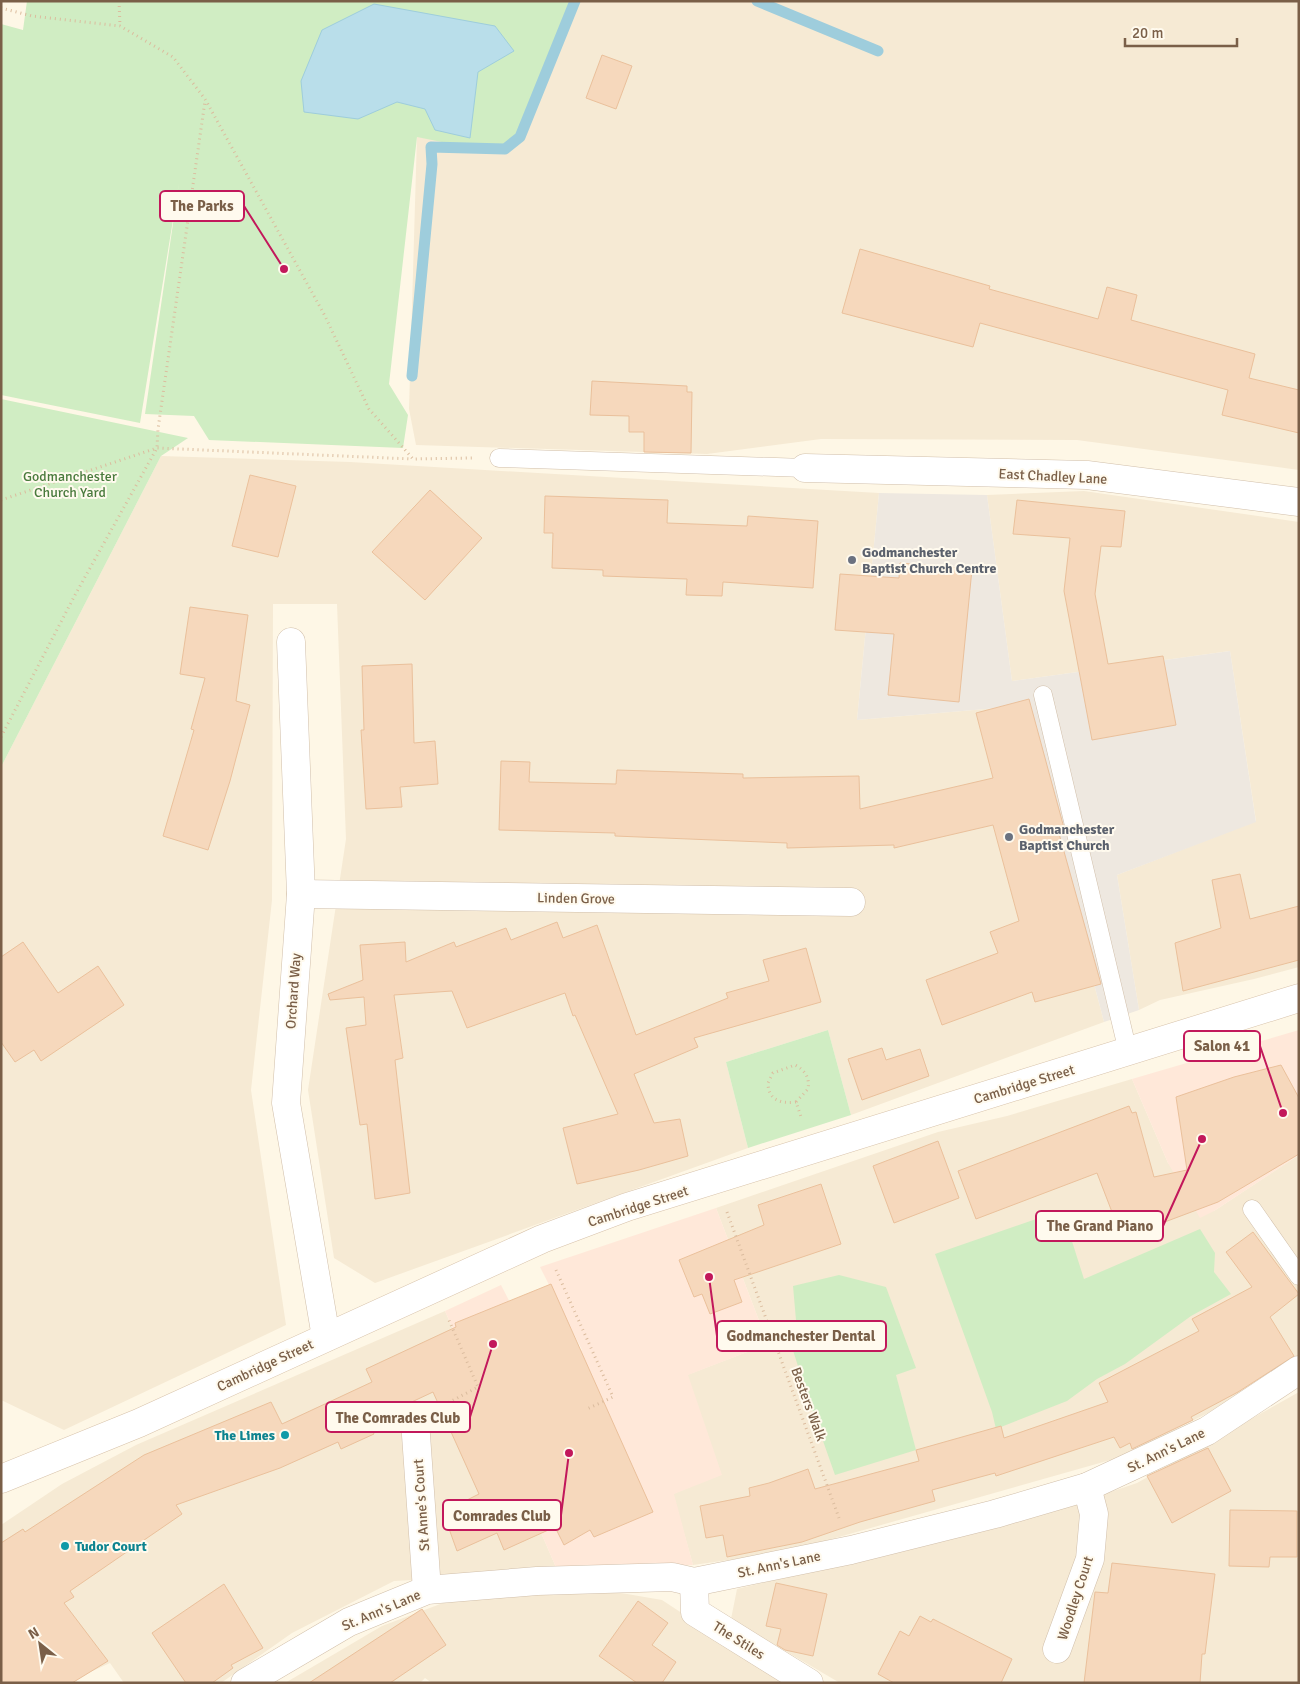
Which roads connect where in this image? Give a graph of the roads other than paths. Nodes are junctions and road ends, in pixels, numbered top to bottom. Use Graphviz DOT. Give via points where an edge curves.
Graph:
graph roads {
  1 [pos="498,458"];
  2 [pos="805,468"];
  3 [pos="1299,502"];
  4 [pos="291,642"];
  5 [pos="1043,695"];
  6 [pos="301,894"];
  7 [pos="851,902"];
  8 [pos="1299,998"];
  9 [pos="1128,1052"];
  10 [pos="1252,1209"];
  11 [pos="1299,1276"];
  12 [pos="326,1337"];
  13 [pos="1299,1370"];
  14 [pos="415,1420"];
  15 [pos="1,1479"];
  16 [pos="1087,1487"];
  17 [pos="694,1582"];
  18 [pos="427,1590"];
  19 [pos="1057,1649"];
  20 [pos="245,1683"];
  21 [pos="809,1683"];
  1 -- 2 [label="lane"];
  2 -- 3 [label="street, East Chadley Lane" via="1087,475"];
  4 -- 6 [label="street, Orchard Way"];
  5 -- 9 [label="lane"];
  6 -- 7 [label="street, Linden Grove"];
  6 -- 12 [label="street, Orchard Way" via="286,1103"];
  8 -- 9 [label="street, Cambridge Street"];
  9 -- 12 [label="street, Cambridge Street" via="628,1207 542,1239"];
  10 -- 11 [label="lane"];
  12 -- 15 [label="street, Cambridge Street" via="139,1423"];
  13 -- 16 [label="street, St. Ann's Lane" via="1207,1431"];
  14 -- 18 [label="street, St Anne's Court"];
  16 -- 17 [label="street, St. Ann's Lane" via="851,1550"];
  16 -- 19 [label="street, Woodley Court" via="1094,1514 1090,1559"];
  17 -- 18 [label="street, St. Ann's Lane" via="672,1577 546,1581"];
  17 -- 21 [label="street, The Stiles" via="695,1612"];
  18 -- 20 [label="street, St. Ann's Lane" via="349,1622"];
}
